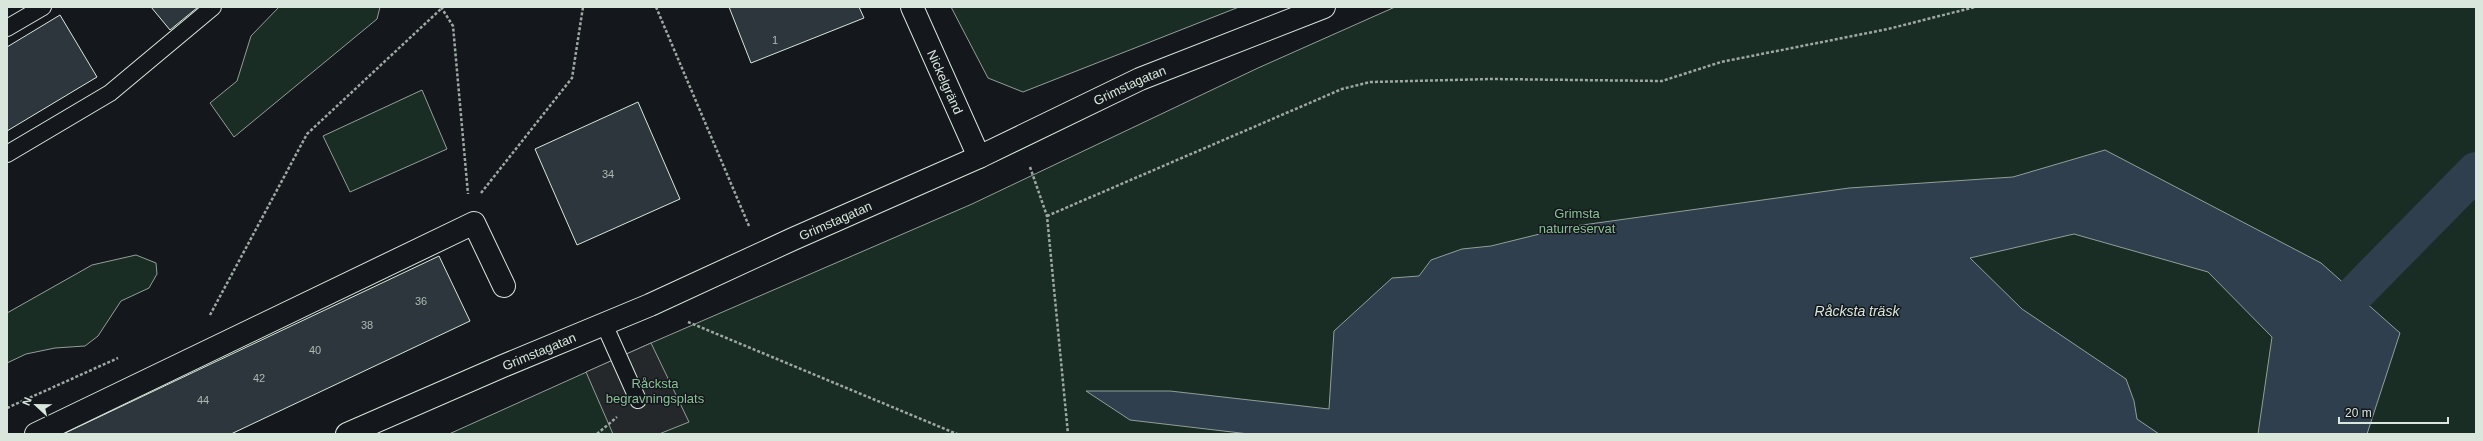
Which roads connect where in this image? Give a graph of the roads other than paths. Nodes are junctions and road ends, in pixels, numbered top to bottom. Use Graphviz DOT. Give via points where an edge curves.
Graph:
graph roads {
  1 [pos="43,7"];
  2 [pos="213,7"];
  3 [pos="912,7"];
  4 [pos="1324,7"];
  5 [pos="7,28"];
  6 [pos="7,154"];
  7 [pos="979,157"];
  8 [pos="504,286"];
  9 [pos="604,324"];
  10 [pos="638,400"];
  11 [pos="36,434"];
  12 [pos="347,434"];
  1 -- 5 [label="lane"];
  2 -- 6 [label="lane" via="110,93"];
  3 -- 7 [label="street, Nickelgränd"];
  4 -- 7 [label="street, Grimstagatan" via="1140,79"];
  7 -- 9 [label="street, Grimstagatan"];
  8 -- 11 [label="street" via="474,224"];
  9 -- 10 [label="lane"];
  9 -- 12 [label="street, Grimstagatan"];
}
